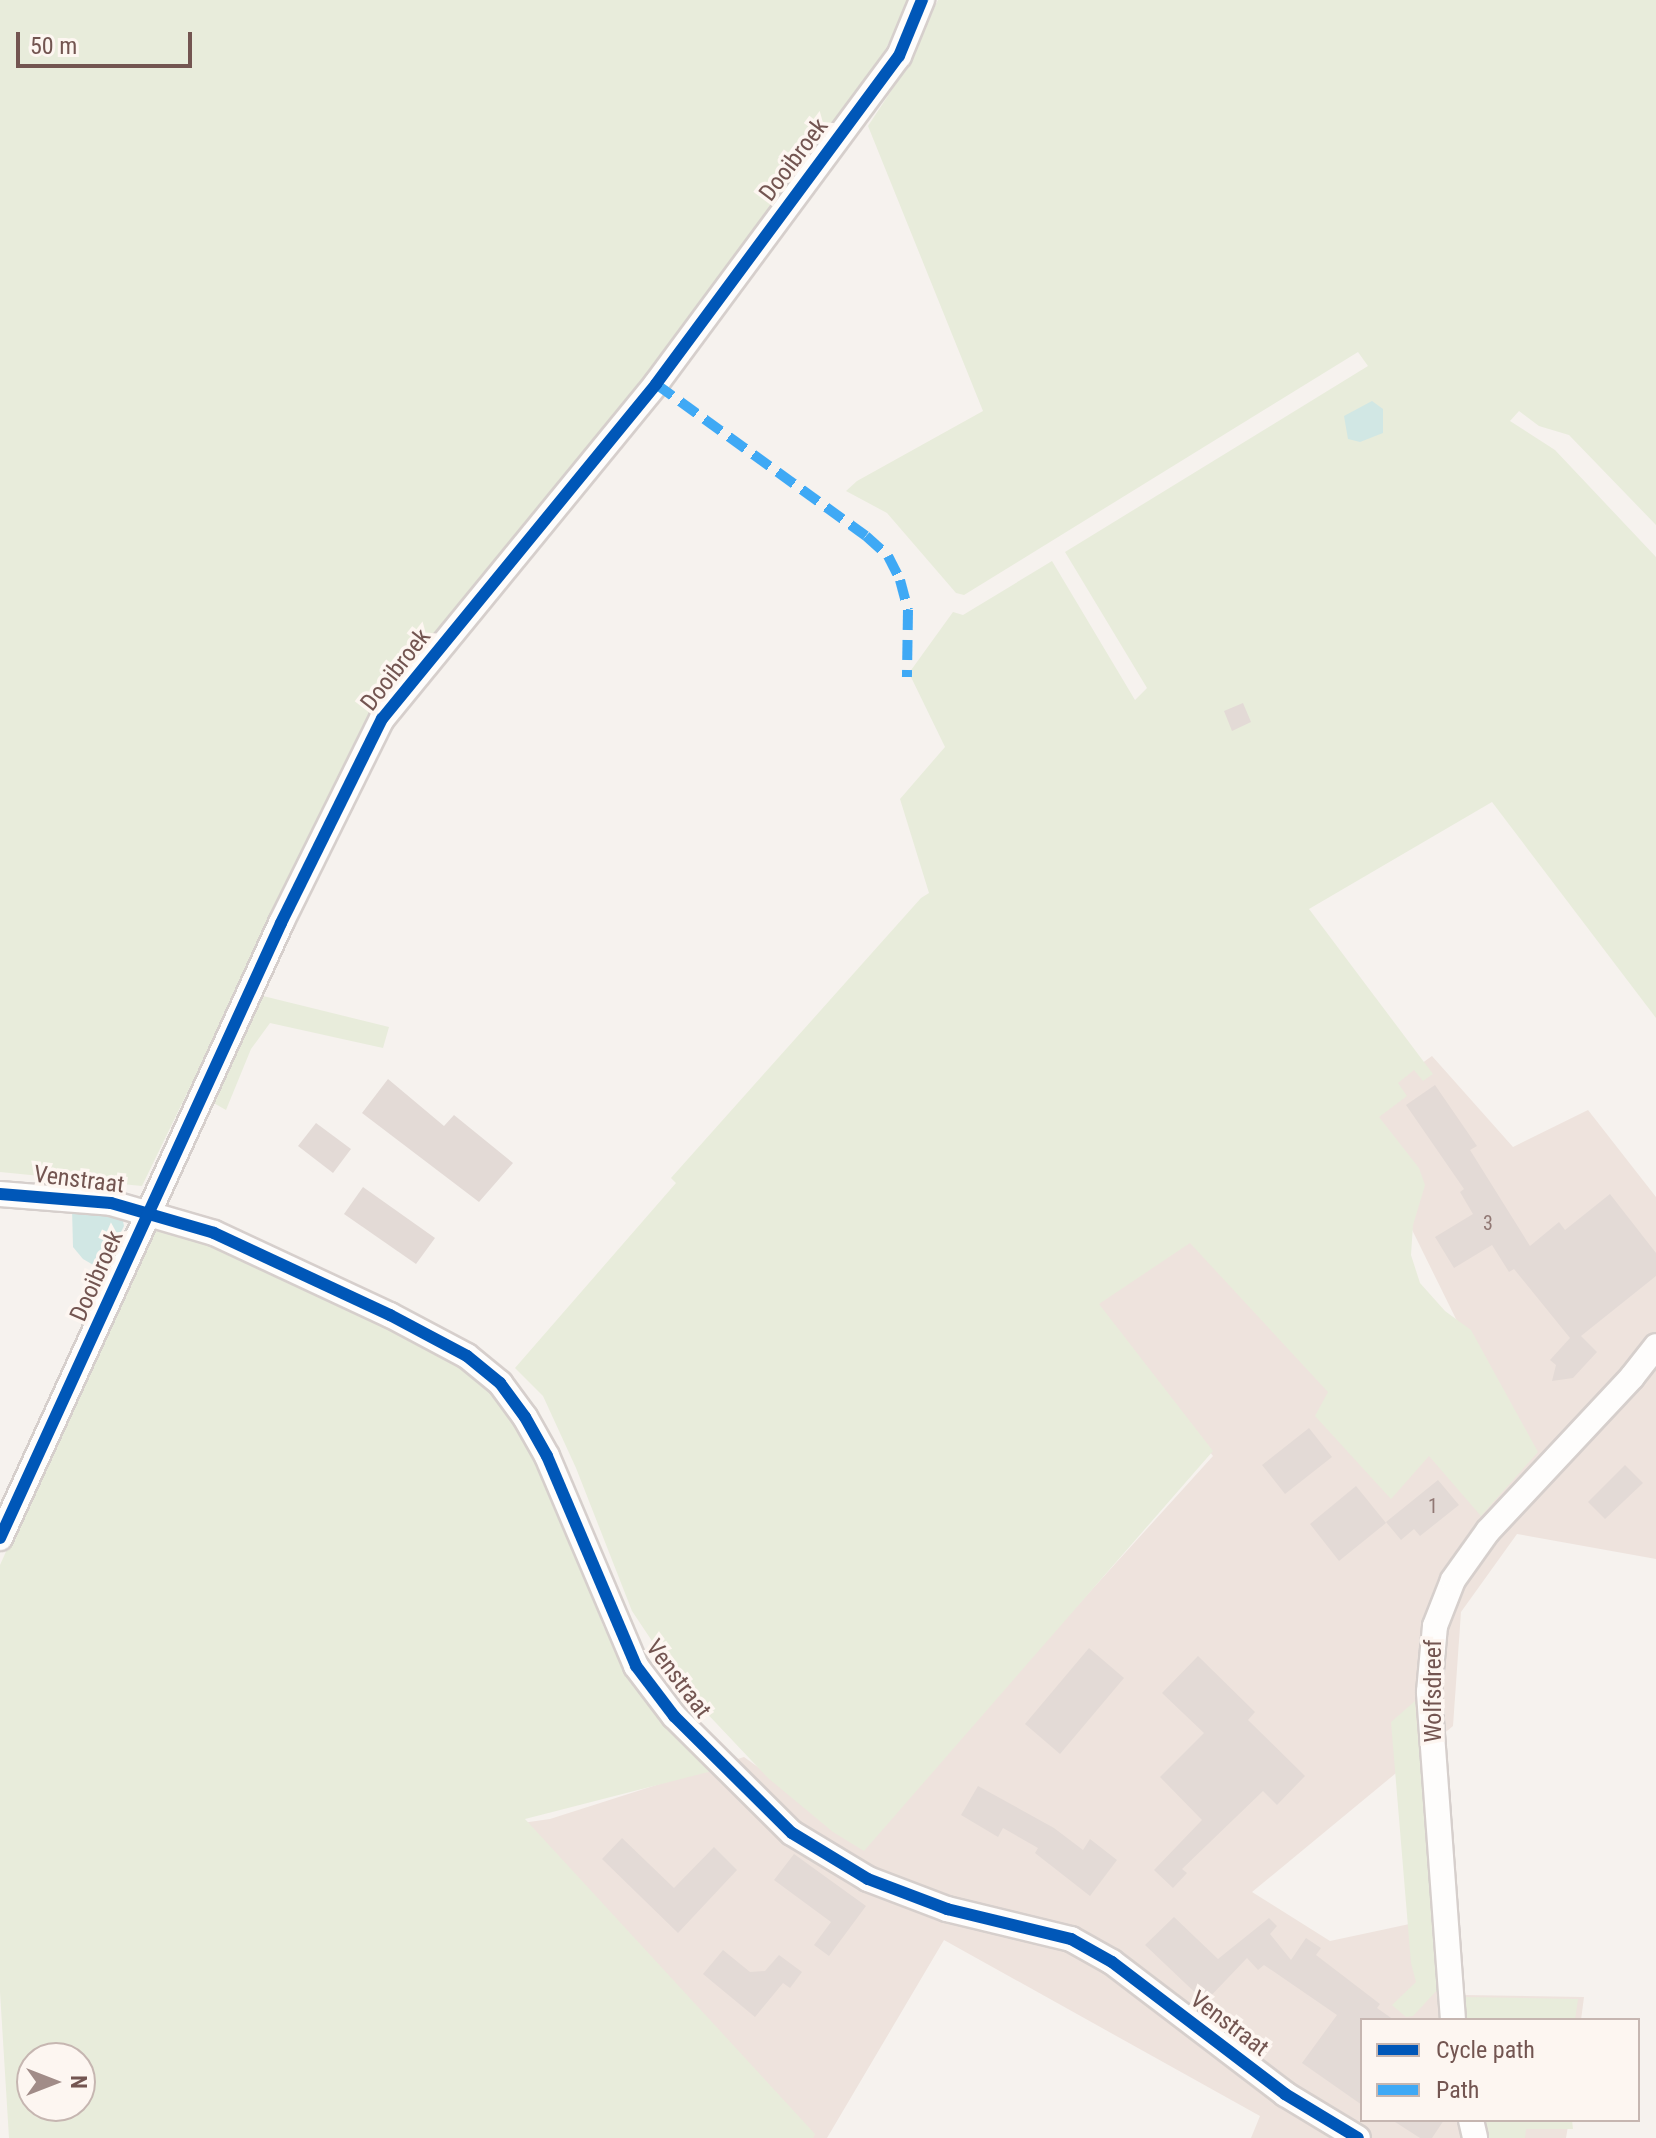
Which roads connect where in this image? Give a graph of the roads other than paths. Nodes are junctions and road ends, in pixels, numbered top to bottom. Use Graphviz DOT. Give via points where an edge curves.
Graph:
graph roads {
  1 [pos="922,0"];
  2 [pos="0,1194"];
  3 [pos="150,1212"];
  4 [pos="1656,1346"];
  5 [pos="0,1538"];
  6 [pos="1453,2018"];
  7 [pos="1358,2138"];
  1 -- 3 [label="street, Dooibroek" via="899,56 656,384 382,719 281,923"];
  2 -- 3 [label="street, Venstraat"];
  3 -- 5 [label="street, Dooibroek"];
  3 -- 7 [label="street, Venstraat" via="214,1233 390,1315 467,1356 500,1383 547,1456 636,1666 674,1716 792,1833 868,1879 947,1909 1071,1939 1112,1962 1285,2094"];
  4 -- 6 [label="street, Wolfsdreef" via="1488,1531 1453,1580 1435,1626 1429,1692"];
}
